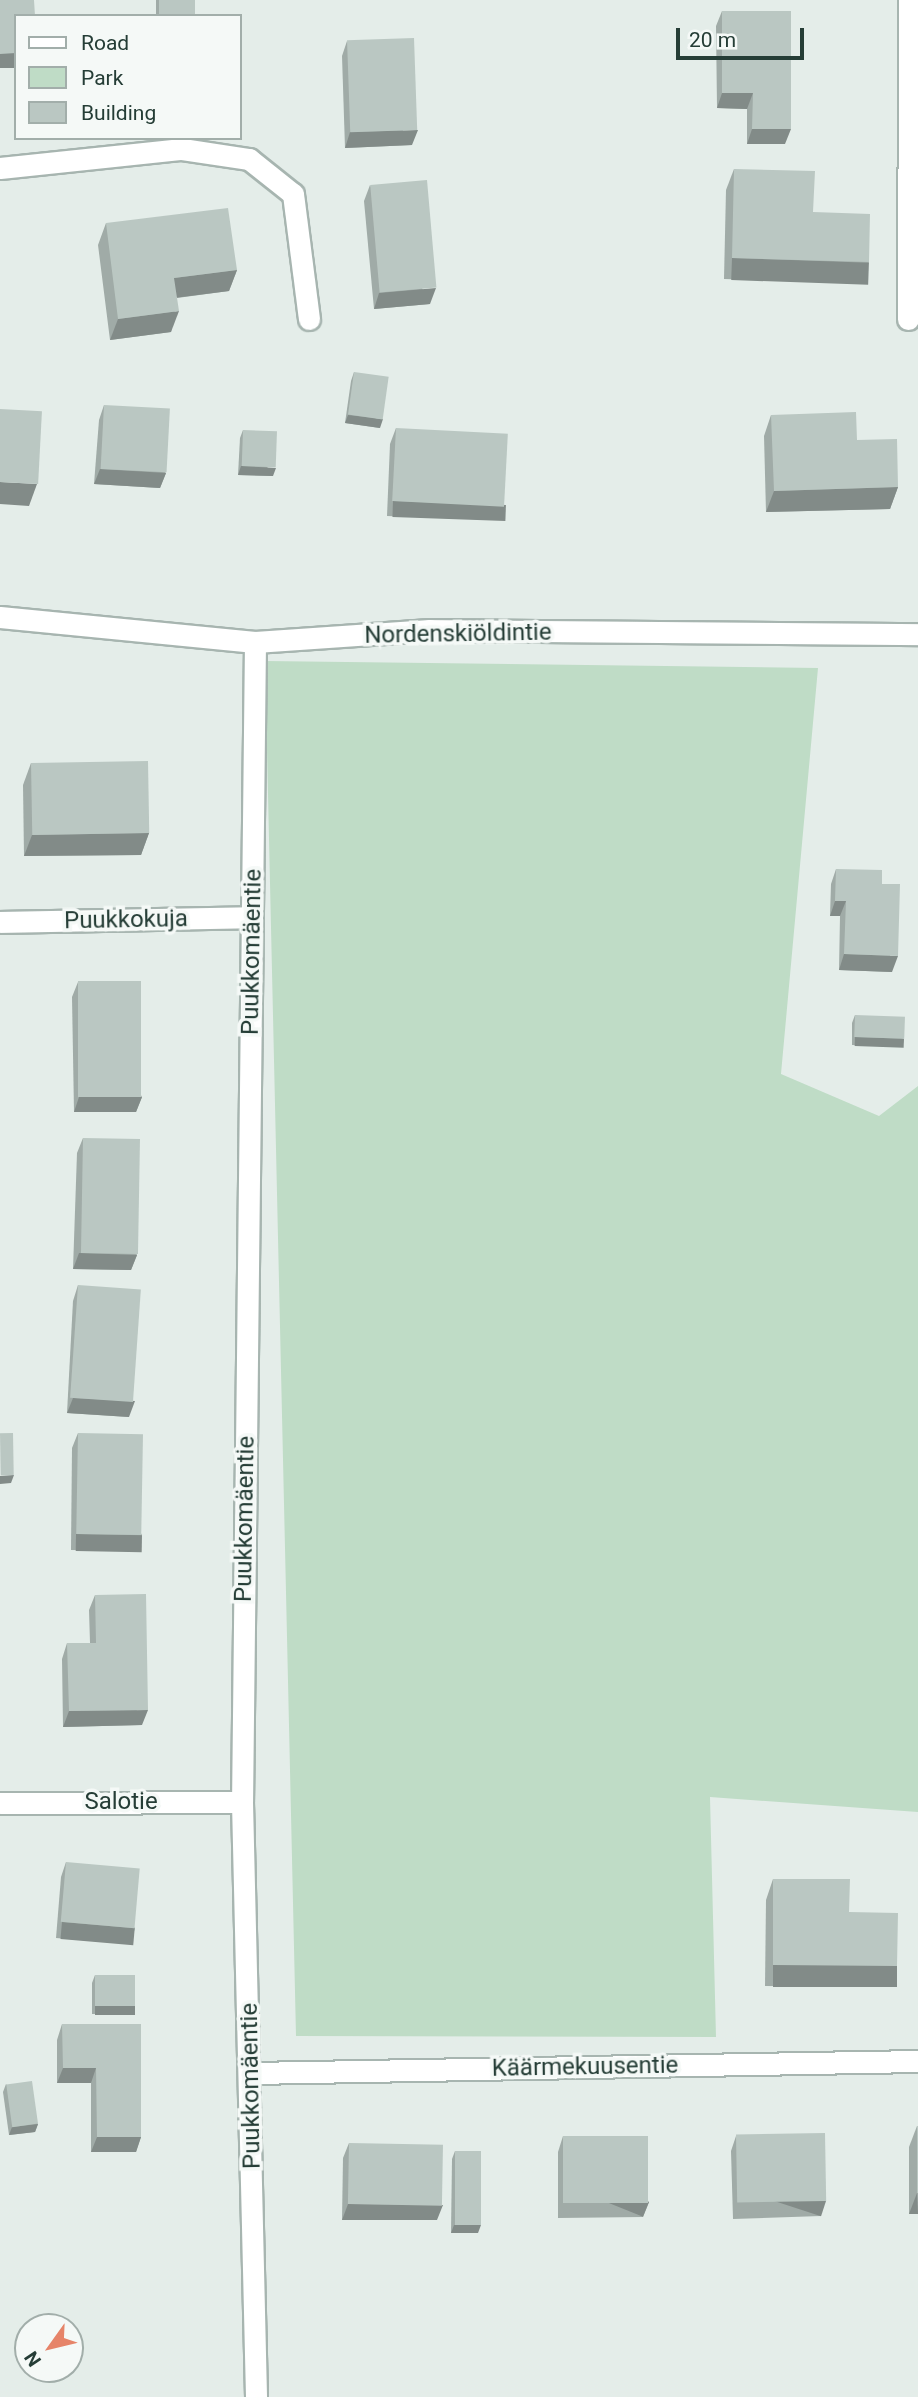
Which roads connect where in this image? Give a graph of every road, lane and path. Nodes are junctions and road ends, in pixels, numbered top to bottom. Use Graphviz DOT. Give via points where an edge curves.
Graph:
graph roads {
  1 [pos="909,0"];
  2 [pos="914,58"];
  3 [pos="0,168"];
  4 [pos="309,319"];
  5 [pos="908,319"];
  6 [pos="0,617"];
  7 [pos="918,634"];
  8 [pos="255,642"];
  9 [pos="252,918"];
  10 [pos="0,922"];
  11 [pos="242,1802"];
  12 [pos="0,1803"];
  13 [pos="918,2061"];
  14 [pos="251,2073"];
  15 [pos="256,2397"];
  1 -- 2 [label="street"];
  2 -- 5 [label="street"];
  3 -- 4 [label="street" via="182,149 249,159 293,194"];
  6 -- 8 [label="street, Nordenskiöldintie"];
  7 -- 8 [label="street, Nordenskiöldintie" via="430,630"];
  8 -- 9 [label="street, Puukkomäentie"];
  9 -- 10 [label="street, Puukkokuja"];
  9 -- 11 [label="street, Puukkomäentie"];
  11 -- 12 [label="street, Salotie"];
  11 -- 14 [label="street, Puukkomäentie"];
  13 -- 14 [label="street, Käärmekuusentie"];
  14 -- 15 [label="street, Puukkomäentie"];
}
